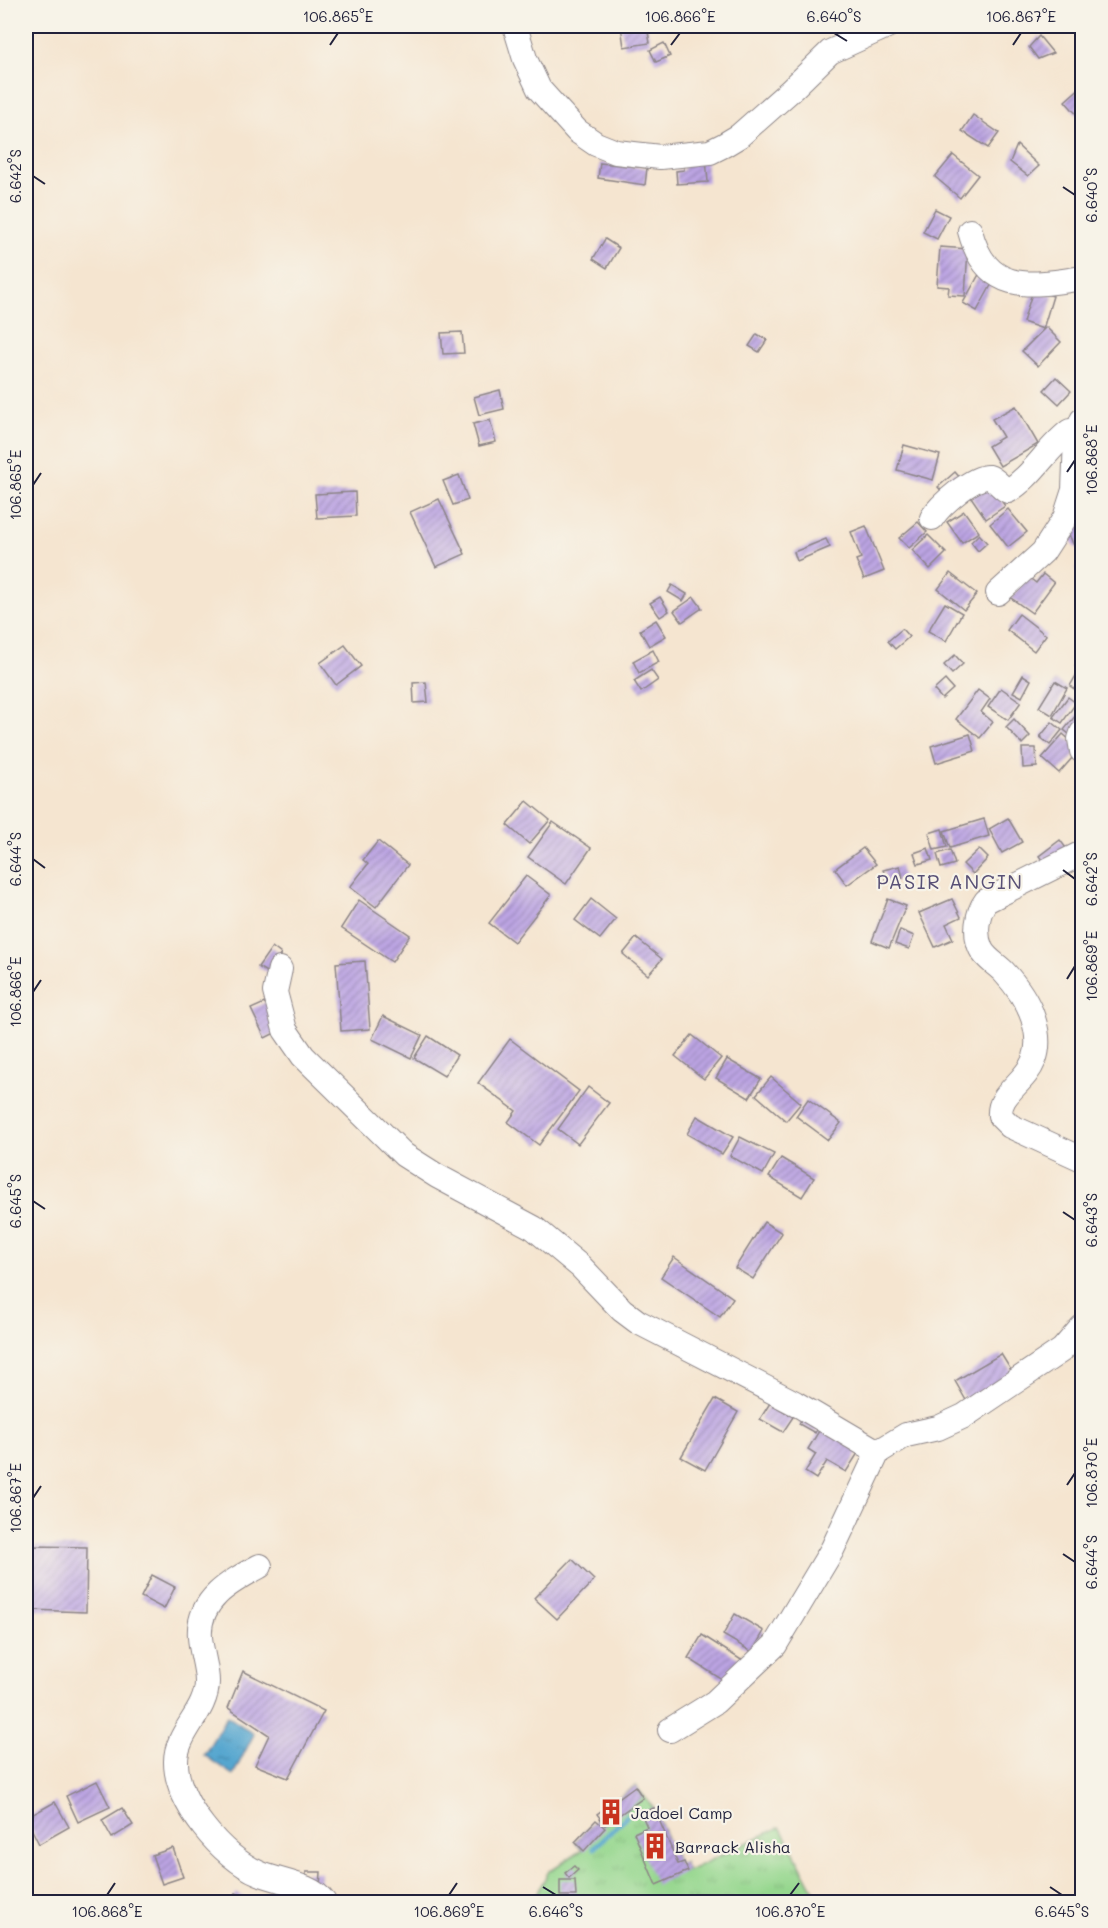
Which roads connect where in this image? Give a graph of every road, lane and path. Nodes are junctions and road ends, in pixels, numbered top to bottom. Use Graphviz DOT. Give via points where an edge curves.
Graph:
graph roads {
  1 [pos="515,26"];
  2 [pos="887,26"];
  3 [pos="970,231"];
  4 [pos="1083,278"];
  5 [pos="1080,426"];
  6 [pos="933,518"];
  7 [pos="998,593"];
  8 [pos="1083,733"];
  9 [pos="1083,751"];
  10 [pos="1083,853"];
  11 [pos="280,969"];
  12 [pos="1083,1159"];
  13 [pos="1083,1327"];
  14 [pos="878,1452"];
  15 [pos="260,1566"];
  16 [pos="670,1730"];
  17 [pos="324,1902"];
  1 -- 2 [label="street" via="539,88 577,130 616,152 660,157 710,152 724,145 739,136 830,52"];
  3 -- 4 [label="street" via="986,265 1005,280 1025,285"];
  5 -- 6 [label="street" via="1059,439 1008,491 993,478 980,478 964,487"];
  5 -- 7 [label="street" via="1074,489 1065,518 1042,552"];
  8 -- 9 [label="street"];
  10 -- 12 [label="street" via="986,901 979,913 978,931 983,952 1024,996 1037,1039 1034,1063 1005,1099 1000,1116 1010,1126"];
  11 -- 14 [label="street" via="275,992 285,1030 303,1056 404,1155 534,1228 638,1322 795,1403"];
  13 -- 14 [label="street" via="1062,1350 964,1416 938,1428 906,1435"];
  14 -- 16 [label="street" via="832,1550 775,1645 715,1702"];
  15 -- 17 [label="street" via="219,1591 202,1619 200,1636 207,1691 179,1746 176,1770 203,1827 229,1853 258,1873 313,1892"];
}
